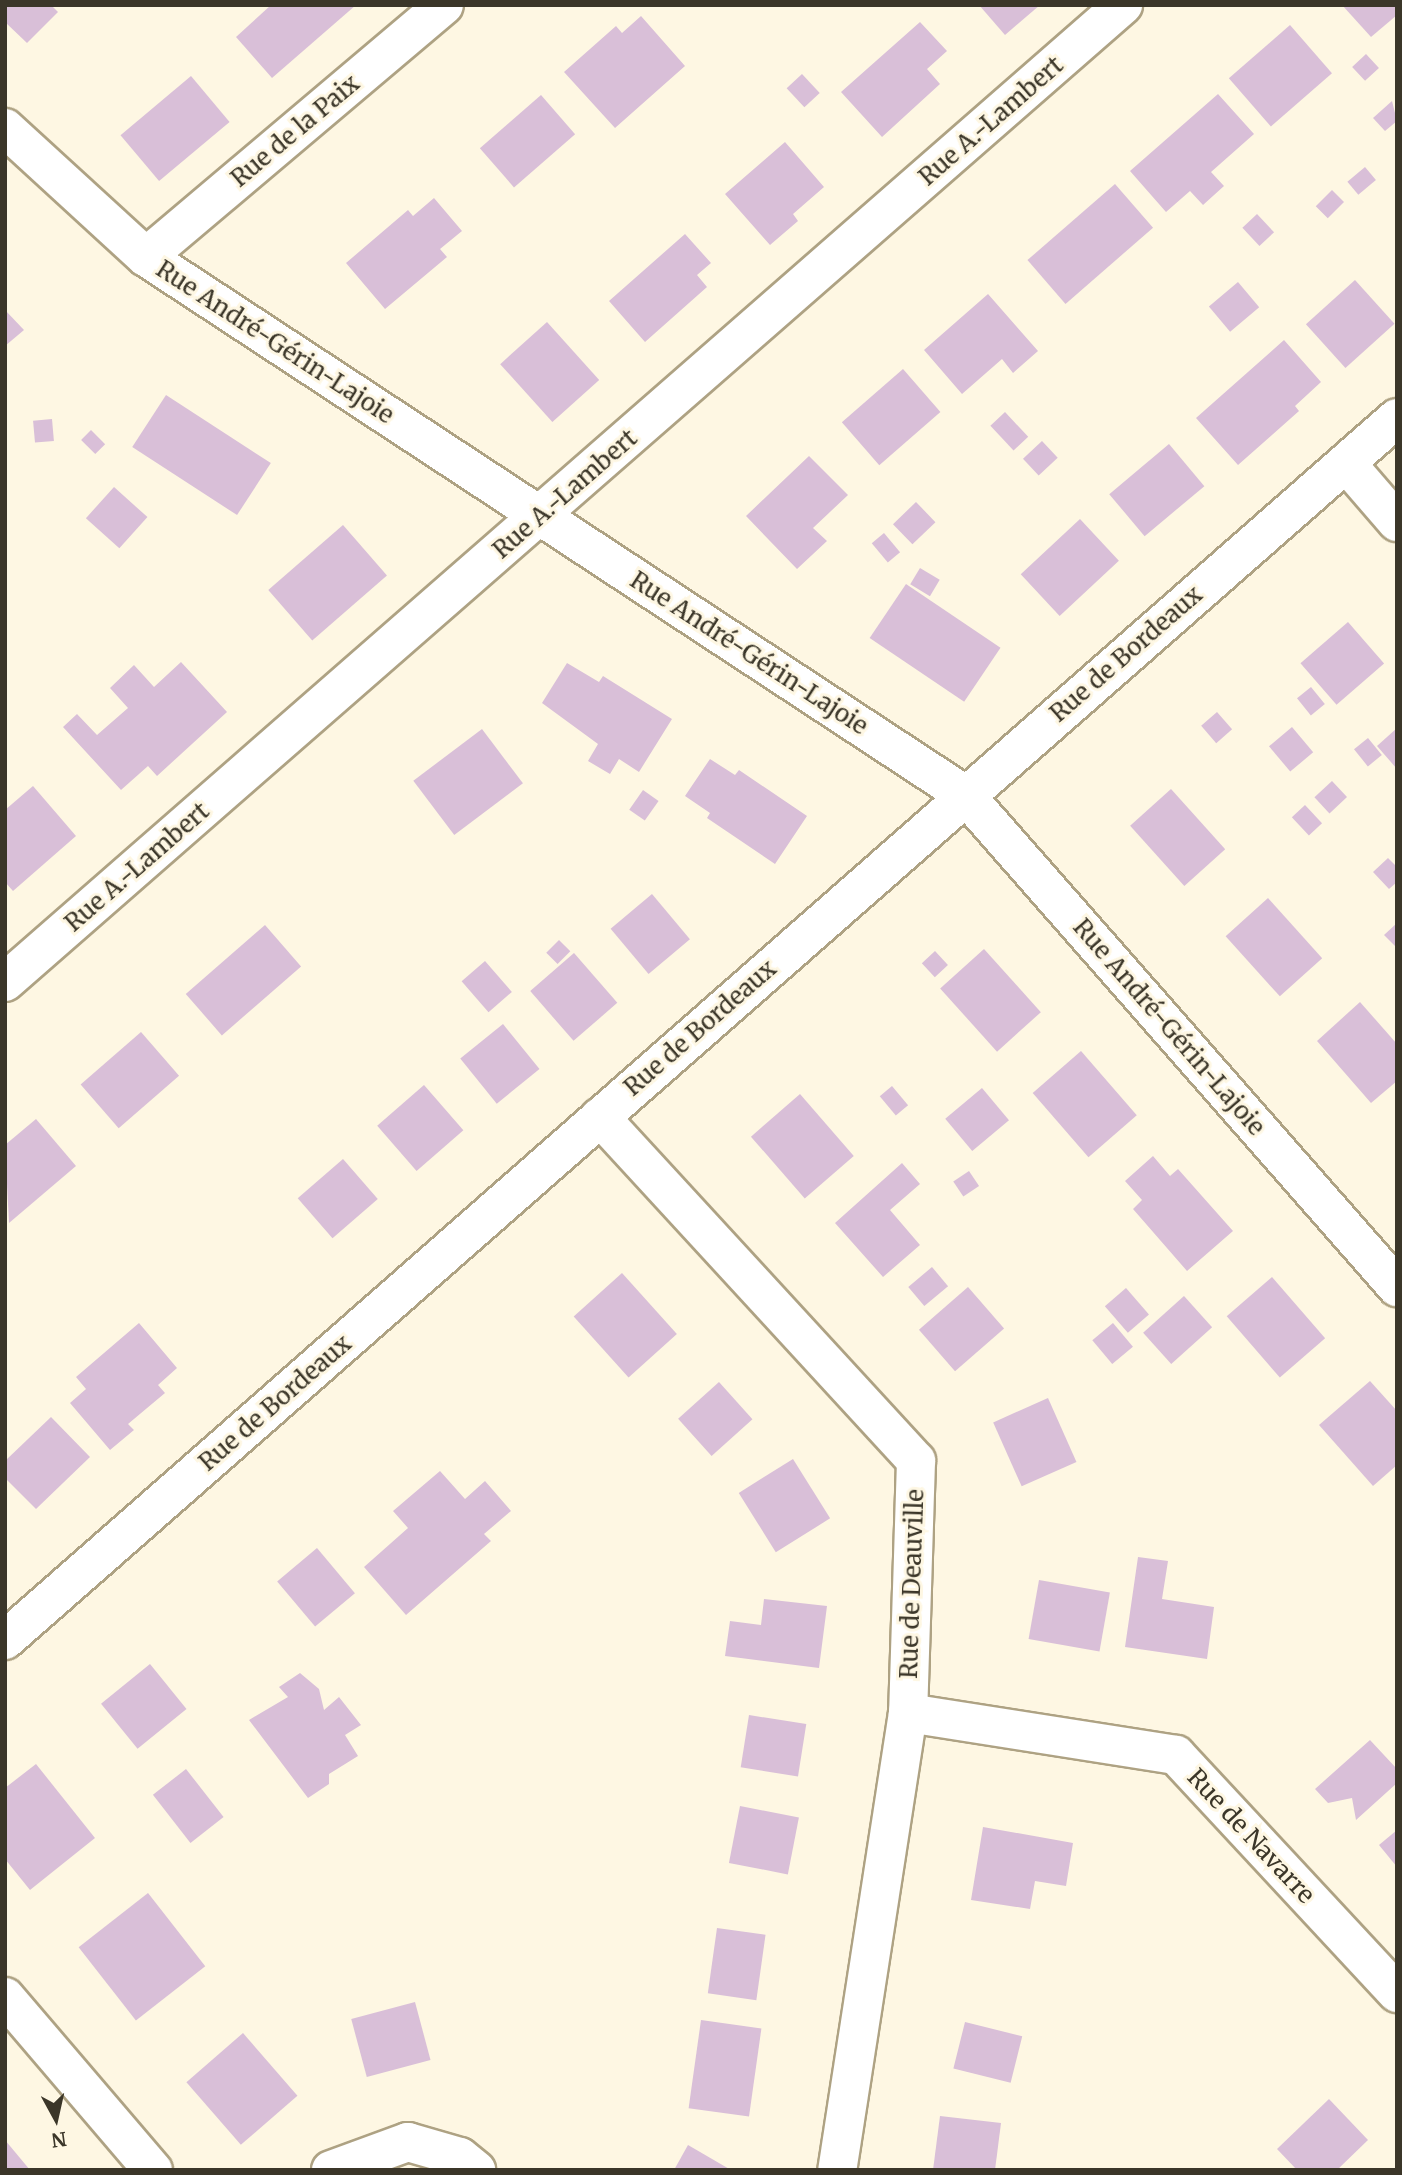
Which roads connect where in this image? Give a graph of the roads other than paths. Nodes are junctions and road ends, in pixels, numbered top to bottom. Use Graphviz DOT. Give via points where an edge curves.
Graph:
graph roads {
  1 [pos="444,5"];
  2 [pos="1123,5"];
  3 [pos="5,128"];
  4 [pos="146,257"];
  5 [pos="1397,418"];
  6 [pos="1346,463"];
  7 [pos="540,516"];
  8 [pos="1397,523"];
  9 [pos="965,795"];
  10 [pos="5,982"];
  11 [pos="600,1117"];
  12 [pos="1397,1287"];
  13 [pos="5,1640"];
  14 [pos="908,1713"];
  15 [pos="1397,1993"];
  16 [pos="5,1997"];
  17 [pos="153,2170"];
  18 [pos="331,2170"];
  19 [pos="476,2170"];
  20 [pos="837,2170"];
  1 -- 4 [label="street, Rue de la Paix"];
  2 -- 7 [label="street, Rue A.-Lambert"];
  3 -- 4 [label="street, Rue André-Gérin-Lajoie"];
  4 -- 7 [label="street, Rue André-Gérin-Lajoie"];
  5 -- 6 [label="street, Rue de Bordeaux"];
  6 -- 8 [label="street"];
  6 -- 9 [label="street, Rue de Bordeaux"];
  7 -- 9 [label="street, Rue André-Gérin-Lajoie"];
  7 -- 10 [label="street, Rue A.-Lambert"];
  9 -- 11 [label="street, Rue de Bordeaux"];
  9 -- 12 [label="street, Rue André-Gérin-Lajoie"];
  11 -- 13 [label="street, Rue de Bordeaux"];
  11 -- 14 [label="street, Rue de Deauville" via="916,1461"];
  14 -- 15 [label="street, Rue de Navarre" via="1176,1755"];
  14 -- 20 [label="street, Rue de Deauville"];
  16 -- 17 [label="street"];
  18 -- 19 [label="street" via="408,2142 460,2158"];
}
